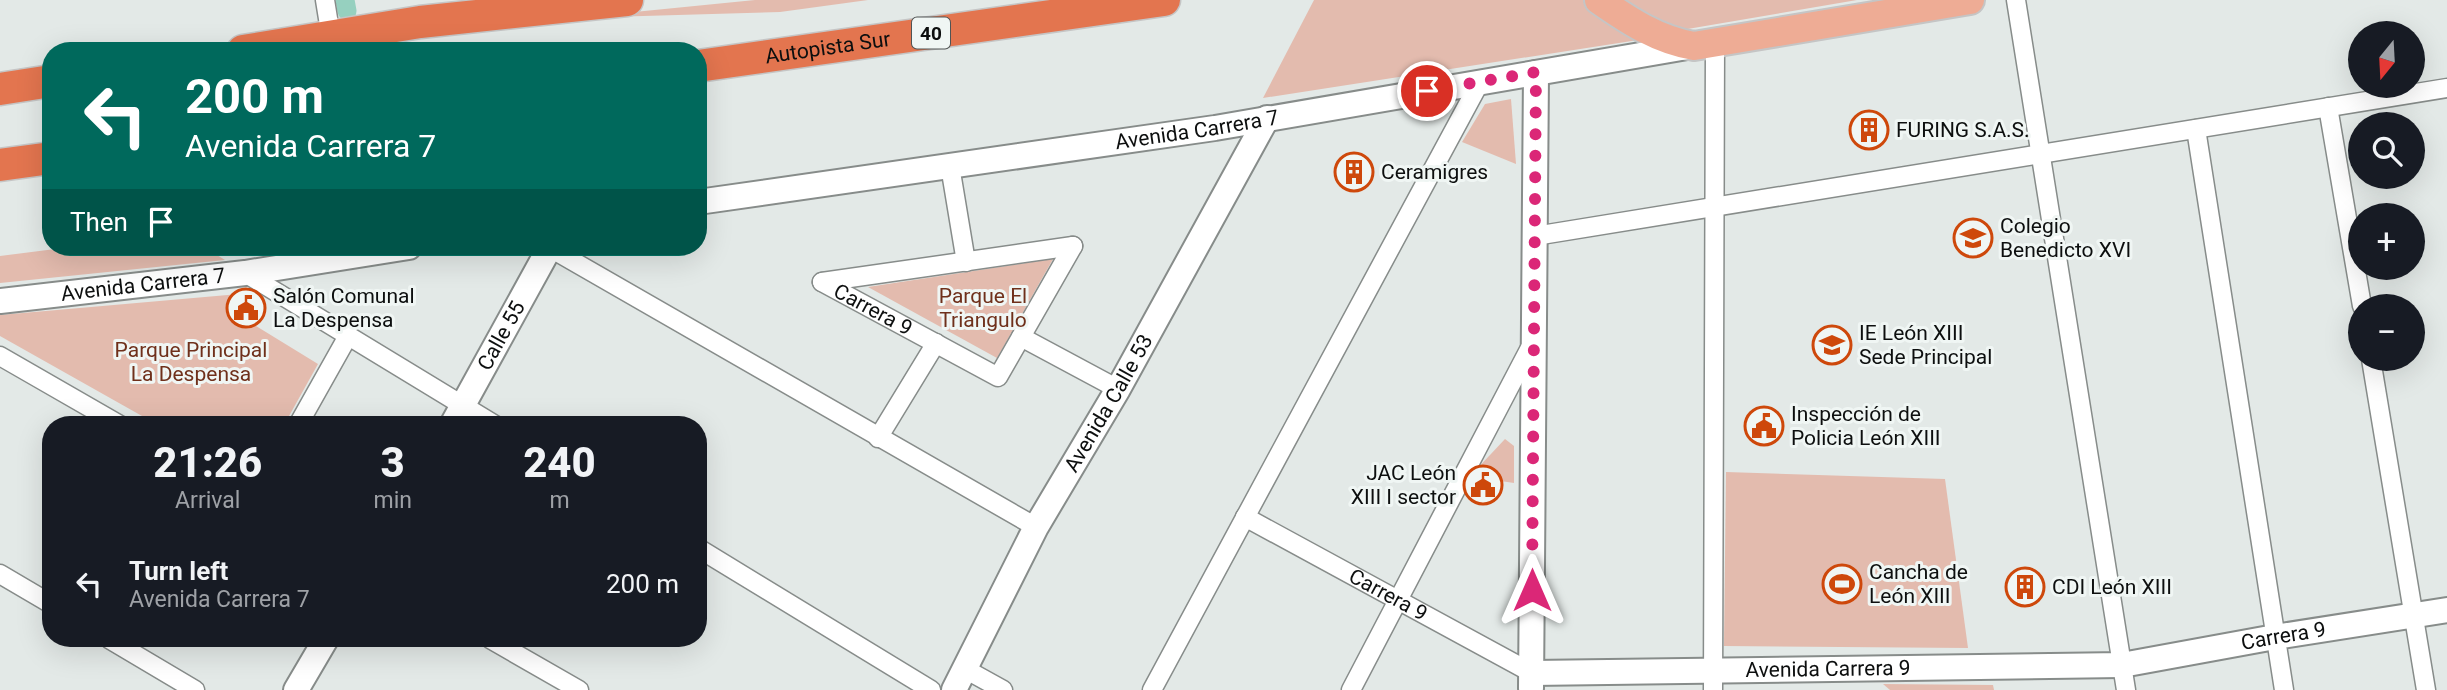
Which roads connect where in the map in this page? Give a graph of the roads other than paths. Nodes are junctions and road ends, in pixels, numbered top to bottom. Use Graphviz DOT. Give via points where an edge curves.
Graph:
graph roads {
  1 [pos="325,0"];
  2 [pos="627,0"];
  3 [pos="1164,0"];
  4 [pos="1599,0"];
  5 [pos="1970,0"];
  6 [pos="2016,0"];
  7 [pos="331,37"];
  8 [pos="300,42"];
  9 [pos="1704,45"];
  10 [pos="707,65"];
  11 [pos="1536,72"];
  12 [pos="42,82"];
  13 [pos="1480,82"];
  14 [pos="2447,88"];
  15 [pos="0,89"];
  16 [pos="2328,107"];
  17 [pos="1267,118"];
  18 [pos="2196,128"];
  19 [pos="2040,154"];
  20 [pos="42,159"];
  21 [pos="0,165"];
  22 [pos="950,166"];
  23 [pos="707,201"];
  24 [pos="1714,207"];
  25 [pos="1535,236"];
  26 [pos="352,256"];
  27 [pos="545,256"];
  28 [pos="565,256"];
  29 [pos="966,262"];
  30 [pos="245,273"];
  31 [pos="2360,294"];
  32 [pos="0,301"];
  33 [pos="348,336"];
  34 [pos="1021,337"];
  35 [pos="1534,341"];
  36 [pos="936,344"];
  37 [pos="0,356"];
  38 [pos="2373,371"];
  39 [pos="1118,389"];
  40 [pos="104,416"];
  41 [pos="303,416"];
  42 [pos="458,416"];
  43 [pos="878,438"];
  44 [pos="1245,517"];
  45 [pos="1036,527"];
  46 [pos="707,553"];
  47 [pos="0,574"];
  48 [pos="42,599"];
  49 [pos="1398,600"];
  50 [pos="2447,610"];
  51 [pos="2414,615"];
  52 [pos="2275,637"];
  53 [pos="122,647"];
  54 [pos="321,647"];
  55 [pos="504,647"];
  56 [pos="2122,665"];
  57 [pos="959,680"];
  58 [pos="1713,681"];
  59 [pos="1532,682"];
  60 [pos="195,690"];
  61 [pos="296,690"];
  62 [pos="579,690"];
  63 [pos="931,690"];
  64 [pos="1003,690"];
  65 [pos="1152,690"];
  66 [pos="1351,690"];
  67 [pos="2126,690"];
  68 [pos="2284,690"];
  69 [pos="2426,690"];
  1 -- 7 [label="street"];
  2 -- 7 [label="highway" via="420,22"];
  3 -- 10 [label="highway, Autopista Sur / 40"];
  4 -- 9 [label="main road, Avenida Carrera 7" via="1668,40"];
  5 -- 9 [label="main road, Avenida Carrera 7"];
  6 -- 19 [label="street"];
  7 -- 8 [label="highway"];
  9 -- 11 [label="street, Avenida Carrera 7"];
  9 -- 24 [label="street"];
  11 -- 13 [label="street, Avenida Carrera 7"];
  11 -- 25 [label="street"];
  12 -- 15 [label="highway"];
  13 -- 17 [label="street, Avenida Carrera 7"];
  13 -- 44 [label="street"];
  14 -- 16 [label="street"];
  16 -- 18 [label="street"];
  16 -- 31 [label="street"];
  17 -- 22 [label="street, Avenida Carrera 7"];
  17 -- 39 [label="street, Avenida Calle 53"];
  18 -- 19 [label="street"];
  18 -- 52 [label="street"];
  19 -- 24 [label="street"];
  19 -- 56 [label="street"];
  20 -- 21 [label="highway"];
  22 -- 23 [label="street, Avenida Carrera 7"];
  22 -- 29 [label="street"];
  24 -- 25 [label="street"];
  24 -- 58 [label="street"];
  25 -- 35 [label="street"];
  26 -- 30 [label="street, Avenida Carrera 7"];
  27 -- 42 [label="street, Calle 55"];
  28 -- 43 [label="street"];
  29 -- 34 [label="street" via="1073,246"];
  29 -- 36 [label="street, Carrera 9" via="822,282"];
  30 -- 32 [label="street, Avenida Carrera 7"];
  30 -- 33 [label="street"];
  33 -- 41 [label="street"];
  33 -- 42 [label="street"];
  34 -- 36 [label="street, Carrera 9" via="998,377"];
  34 -- 39 [label="street"];
  35 -- 49 [label="street"];
  35 -- 59 [label="street"];
  36 -- 43 [label="street"];
  37 -- 40 [label="street"];
  38 -- 51 [label="street"];
  39 -- 45 [label="street, Avenida Calle 53"];
  43 -- 45 [label="street"];
  44 -- 49 [label="street, Carrera 9"];
  44 -- 65 [label="street"];
  45 -- 57 [label="street, Avenida Calle 53"];
  46 -- 63 [label="street"];
  47 -- 48 [label="street"];
  49 -- 59 [label="street, Carrera 9"];
  49 -- 66 [label="street"];
  50 -- 51 [label="street, Carrera 9"];
  51 -- 52 [label="street, Carrera 9"];
  51 -- 69 [label="street"];
  52 -- 56 [label="street, Carrera 9"];
  52 -- 68 [label="street"];
  53 -- 60 [label="street"];
  54 -- 61 [label="street"];
  55 -- 62 [label="street"];
  56 -- 58 [label="street, Avenida Carrera 9"];
  56 -- 67 [label="street"];
  57 -- 64 [label="street"];
  58 -- 59 [label="street, Avenida Carrera 9"];
}
